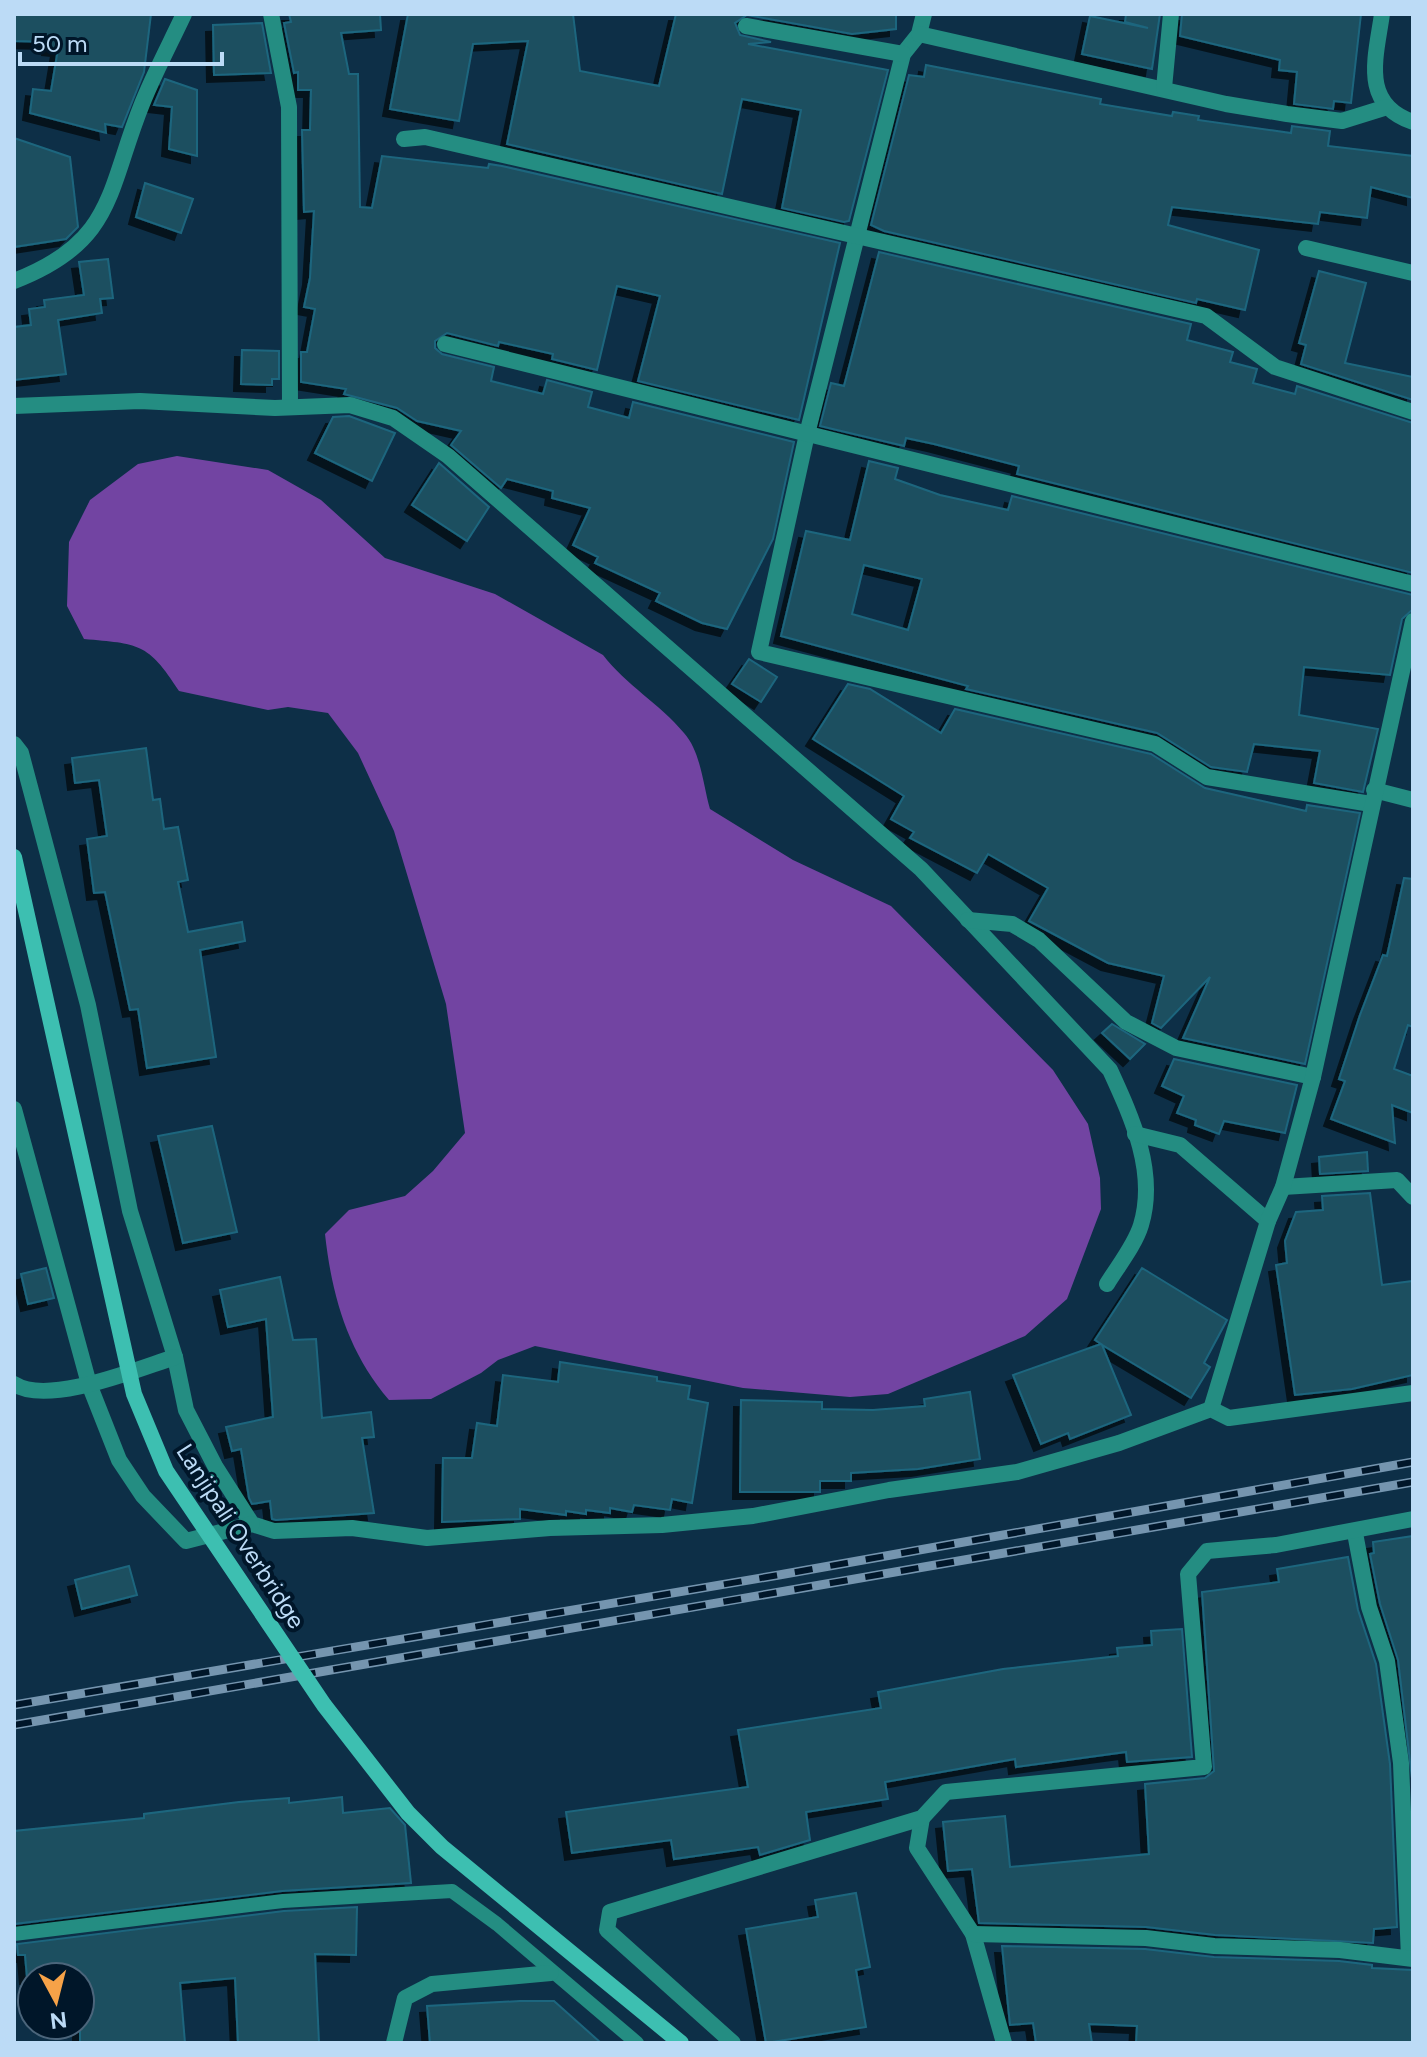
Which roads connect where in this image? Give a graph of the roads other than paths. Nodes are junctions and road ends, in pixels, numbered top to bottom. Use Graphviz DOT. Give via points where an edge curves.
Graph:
graph roads {
  1 [pos="184,14"];
  2 [pos="271,14"];
  3 [pos="924,14"];
  4 [pos="1171,14"];
  5 [pos="1382,14"];
  6 [pos="746,26"];
  7 [pos="919,34"];
  8 [pos="903,54"];
  9 [pos="1164,88"];
  10 [pos="1387,107"];
  11 [pos="1413,122"];
  12 [pos="404,139"];
  13 [pos="856,235"];
  14 [pos="1306,248"];
  15 [pos="1413,273"];
  16 [pos="14,281"];
  17 [pos="445,344"];
  18 [pos="14,406"];
  19 [pos="290,407"];
  20 [pos="1413,412"];
  21 [pos="807,434"];
  22 [pos="1413,584"];
  23 [pos="1413,621"];
  24 [pos="1409,652"];
  25 [pos="14,744"];
  26 [pos="1372,797"];
  27 [pos="1413,800"];
  28 [pos="14,857"];
  29 [pos="968,920"];
  30 [pos="1313,1077"];
  31 [pos="14,1109"];
  32 [pos="1135,1134"];
  33 [pos="1283,1187"];
  34 [pos="1413,1197"];
  35 [pos="1268,1221"];
  36 [pos="1107,1284"];
  37 [pos="175,1357"];
  38 [pos="14,1384"];
  39 [pos="89,1384"];
  40 [pos="1413,1393"];
  41 [pos="1211,1409"];
  42 [pos="1413,1519"];
  43 [pos="252,1524"];
  44 [pos="1355,1533"];
  45 [pos="922,1818"];
  46 [pos="14,1934"];
  47 [pos="973,1934"];
  48 [pos="1411,1959"];
  49 [pos="551,1973"];
  50 [pos="394,2043"];
  51 [pos="637,2043"];
  52 [pos="681,2043"];
  53 [pos="733,2043"];
  54 [pos="1004,2043"];
  1 -- 16 [label="street" via="142,105 107,209 78,245"];
  2 -- 19 [label="street" via="289,107"];
  3 -- 7 [label="street"];
  4 -- 9 [label="street"];
  5 -- 10 [label="street" via="1373,77"];
  6 -- 8 [label="street"];
  7 -- 8 [label="street"];
  7 -- 9 [label="street"];
  8 -- 13 [label="street"];
  9 -- 10 [label="street" via="1226,104 1342,121"];
  10 -- 11 [label="street"];
  12 -- 13 [label="street" via="425,137"];
  13 -- 20 [label="street" via="1206,316 1275,367"];
  13 -- 21 [label="street"];
  14 -- 15 [label="street"];
  17 -- 21 [label="street"];
  18 -- 19 [label="street" via="140,401"];
  19 -- 29 [label="street" via="364,409 393,418 448,456 921,869"];
  21 -- 22 [label="street"];
  21 -- 26 [label="street" via="759,652 1155,744 1207,777"];
  23 -- 24 [label="street"];
  24 -- 26 [label="street"];
  25 -- 37 [label="street" via="42,822 88,1005 130,1211"];
  26 -- 27 [label="street"];
  26 -- 30 [label="street"];
  28 -- 52 [label="main road, Lanjipali Overbridge, bridge" via="134,1394 166,1471 324,1705 421,1828"];
  29 -- 30 [label="street" via="1012,924 1039,940 1126,1022 1176,1048"];
  29 -- 32 [label="street" via="1110,1070"];
  30 -- 33 [label="street"];
  31 -- 39 [label="street"];
  32 -- 35 [label="street" via="1180,1145"];
  32 -- 36 [label="street" via="1148,1180 1141,1226"];
  33 -- 34 [label="street" via="1397,1180"];
  33 -- 35 [label="street"];
  35 -- 41 [label="street"];
  37 -- 39 [label="street"];
  37 -- 43 [label="street" via="186,1410"];
  38 -- 39 [label="street" via="26,1392"];
  39 -- 43 [label="street" via="119,1460 143,1496 186,1541"];
  40 -- 41 [label="street" via="1229,1418"];
  41 -- 43 [label="street" via="1017,1472 753,1516 427,1538 352,1528 274,1531"];
  42 -- 44 [label="street"];
  44 -- 45 [label="street" via="1207,1551 1188,1574 1204,1767 946,1792"];
  44 -- 48 [label="street" via="1369,1607 1387,1661 1401,1763"];
  45 -- 47 [label="street" via="917,1848"];
  45 -- 53 [label="street" via="610,1912 607,1930"];
  46 -- 49 [label="lane" via="283,1901 452,1891"];
  47 -- 48 [label="street" via="1146,1938"];
  47 -- 54 [label="street"];
  49 -- 50 [label="street" via="432,1984 405,1998"];
  49 -- 51 [label="lane"];
}
